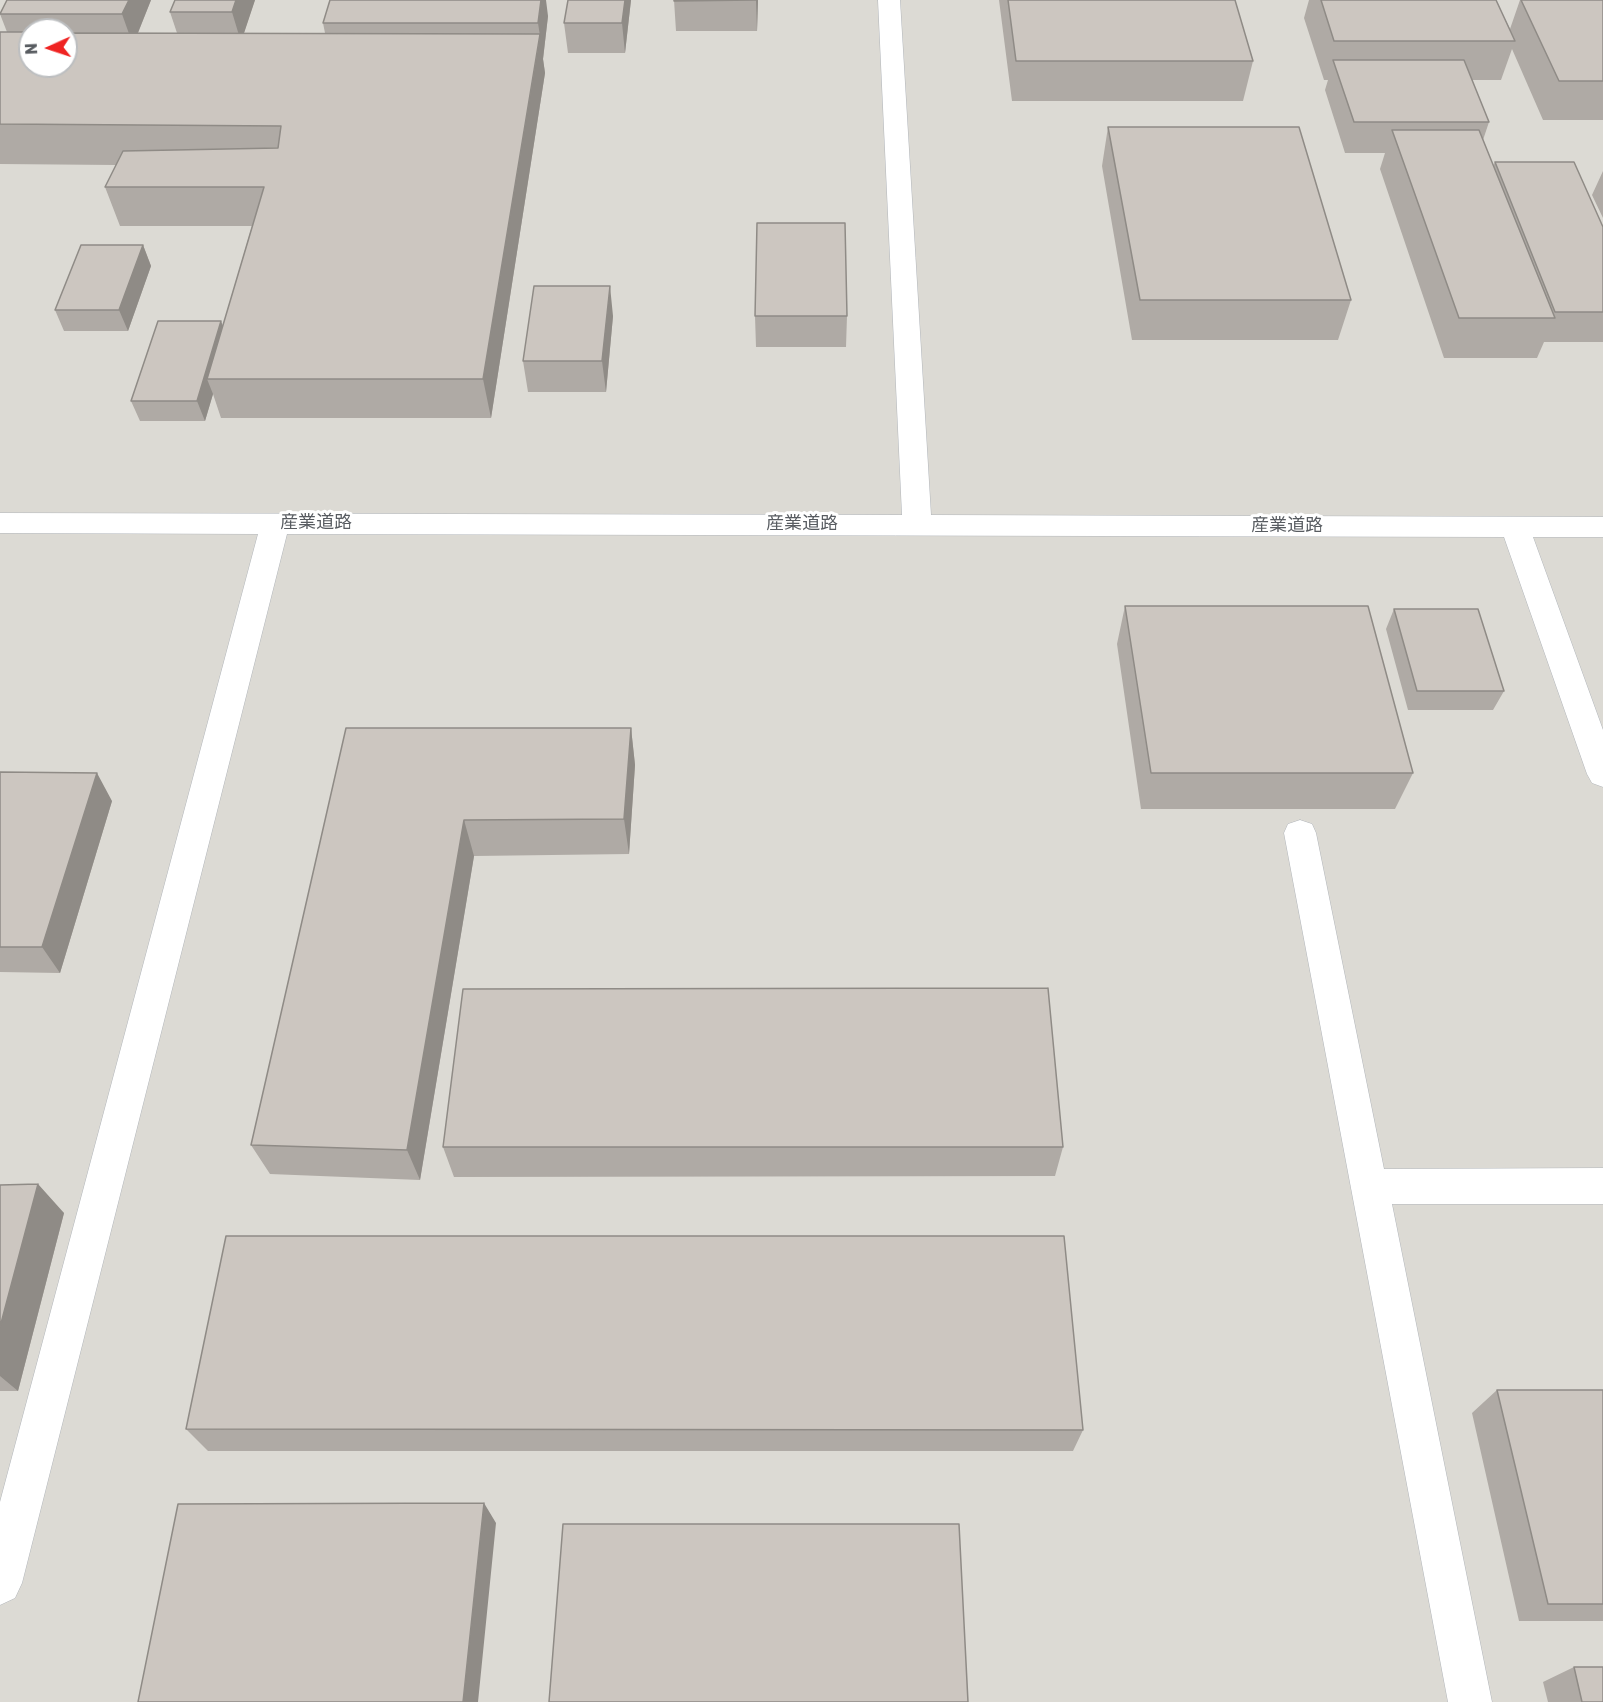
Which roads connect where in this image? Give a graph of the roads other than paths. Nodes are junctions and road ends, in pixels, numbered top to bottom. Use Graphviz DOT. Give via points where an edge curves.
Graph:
graph roads {
  1 [pos="890,0"];
  2 [pos="0,523"];
  3 [pos="275,523"];
  4 [pos="917,525"];
  5 [pos="1515,527"];
  6 [pos="1603,527"];
  7 [pos="1603,774"];
  8 [pos="1300,833"];
  9 [pos="1603,1186"];
  10 [pos="1369,1187"];
  11 [pos="0,1583"];
  12 [pos="1470,1702"];
  1 -- 4 [label="street"];
  2 -- 3 [label="street, 産業道路"];
  3 -- 4 [label="street, 産業道路"];
  3 -- 11 [label="street"];
  4 -- 5 [label="street, 産業道路"];
  5 -- 6 [label="street, 産業道路"];
  5 -- 7 [label="street"];
  8 -- 10 [label="street"];
  9 -- 10 [label="street"];
  10 -- 12 [label="street"];
}
